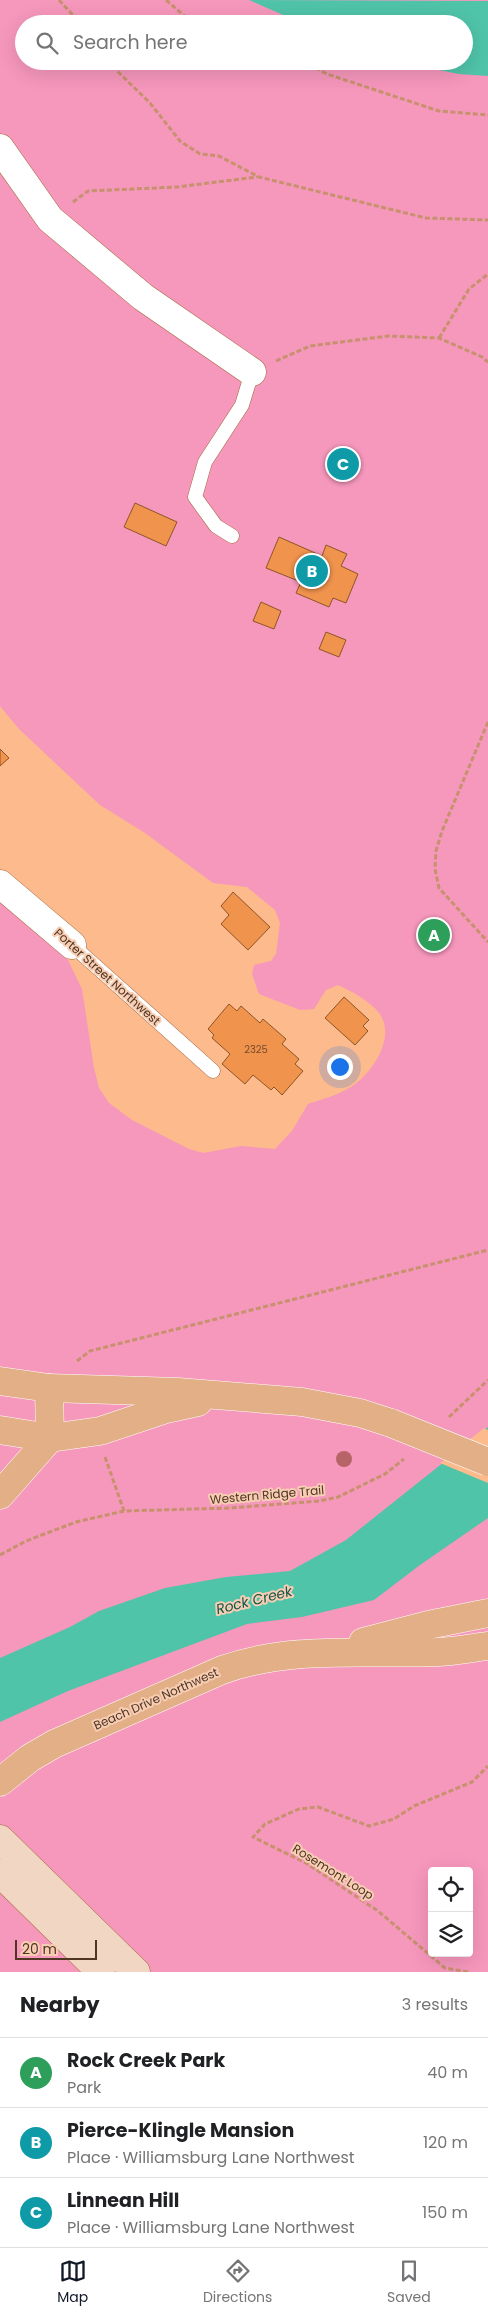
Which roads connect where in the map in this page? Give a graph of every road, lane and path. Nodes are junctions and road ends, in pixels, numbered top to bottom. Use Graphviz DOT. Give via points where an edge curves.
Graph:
graph roads {
  1 [pos="59,0"];
  2 [pos="166,0"];
  3 [pos="73,15"];
  4 [pos="184,15"];
  5 [pos="116,70"];
  6 [pos="319,70"];
  7 [pos="488,115"];
  8 [pos="0,148"];
  9 [pos="259,177"];
  10 [pos="50,218"];
  11 [pos="488,220"];
  12 [pos="488,274"];
  13 [pos="438,338"];
  14 [pos="488,362"];
  15 [pos="252,372"];
  16 [pos="232,536"];
  17 [pos="488,722"];
  18 [pos="0,884"];
  19 [pos="488,942"];
  20 [pos="72,945"];
  21 [pos="213,1071"];
  22 [pos="488,1250"];
  23 [pos="488,1380"];
  24 [pos="0,1381"];
  25 [pos="44,1387"];
  26 [pos="0,1390"];
  27 [pos="229,1396"];
  28 [pos="448,1418"];
  29 [pos="0,1430"];
  30 [pos="50,1438"];
  31 [pos="104,1454"];
  32 [pos="408,1456"];
  33 [pos="488,1462"];
  34 [pos="0,1495"];
  35 [pos="124,1511"];
  36 [pos="0,1555"];
  37 [pos="488,1613"];
  38 [pos="488,1646"];
  39 [pos="325,1652"];
  40 [pos="488,1766"];
  41 [pos="0,1782"];
  42 [pos="0,1839"];
  43 [pos="0,1874"];
  44 [pos="52,1908"];
  45 [pos="101,1972"];
  46 [pos="136,1972"];
  47 [pos="468,1972"];
  1 -- 3 [label="path"];
  2 -- 4 [label="path"];
  5 -- 9 [label="path" via="150,103 180,141 200,154 219,156"];
  6 -- 7 [label="path" via="439,111"];
  8 -- 10 [label="street"];
  9 -- 10 [label="path" via="177,187 88,191"];
  9 -- 11 [label="path" via="426,218"];
  10 -- 15 [label="street" via="143,297"];
  12 -- 13 [label="path" via="469,289"];
  13 -- 14 [label="path"];
  13 -- 15 [label="path" via="388,336 310,346"];
  15 -- 16 [label="lane" via="242,404 206,462 195,497 216,526"];
  17 -- 19 [label="path" via="442,832 435,868 439,888"];
  18 -- 20 [label="street, Porter Street Northwest"];
  20 -- 21 [label="lane, Porter Street Northwest"];
  22 -- 25 [label="path" via="90,1351"];
  23 -- 28 [label="path"];
  24 -- 25 [label="main road"];
  25 -- 26 [label="main road"];
  25 -- 27 [label="main road"];
  25 -- 30 [label="main road"];
  27 -- 30 [label="main road" via="166,1409 100,1431"];
  27 -- 33 [label="main road, bridge" via="326,1406 360,1413"];
  29 -- 30 [label="main road"];
  30 -- 34 [label="main road"];
  31 -- 35 [label="path"];
  32 -- 35 [label="path, Western Ridge Trail" via="362,1487 319,1501"];
  35 -- 36 [label="path, Western Ridge Trail" via="76,1522"];
  37 -- 39 [label="main road, Beach Drive Northwest"];
  38 -- 39 [label="main road, Beach Drive Northwest" via="440,1652"];
  39 -- 41 [label="main road, Beach Drive Northwest" via="261,1658 222,1670 54,1744"];
  40 -- 47 [label="path, Rosemont Loop" via="472,1782 414,1806 394,1820 369,1826 318,1808 299,1809 265,1824 253,1837 306,1863 378,1911 445,1968"];
  42 -- 44 [label="main road"];
  43 -- 44 [label="main road"];
  44 -- 45 [label="main road"];
  44 -- 46 [label="main road"];
}
